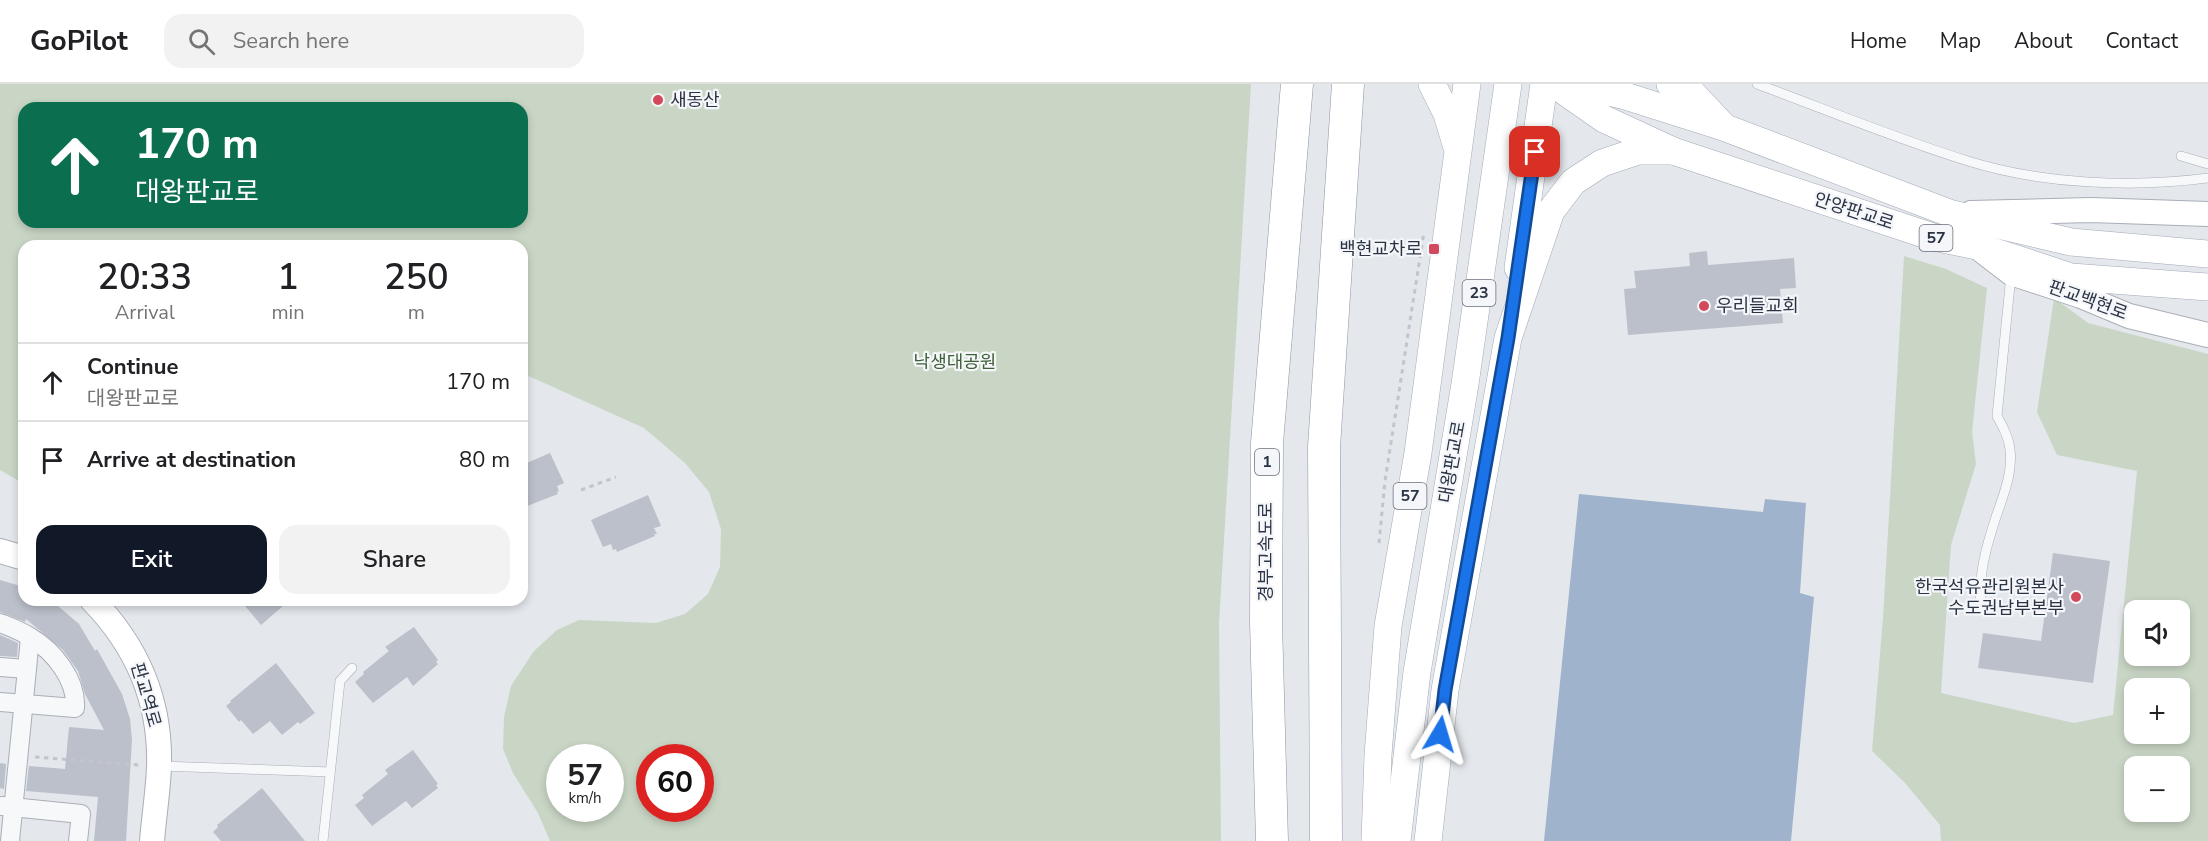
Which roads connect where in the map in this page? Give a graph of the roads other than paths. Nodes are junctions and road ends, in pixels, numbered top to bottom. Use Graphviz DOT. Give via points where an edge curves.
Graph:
graph roads {
  1 [pos="1298,84"];
  2 [pos="1348,84"];
  3 [pos="1432,84"];
  4 [pos="1467,84"];
  5 [pos="1508,84"];
  6 [pos="1544,84"];
  7 [pos="1554,84"];
  8 [pos="1574,84"];
  9 [pos="1757,84"];
  10 [pos="1687,89"];
  11 [pos="1724,127"];
  12 [pos="1458,151"];
  13 [pos="1673,151"];
  14 [pos="2181,156"];
  15 [pos="2208,164"];
  16 [pos="2208,178"];
  17 [pos="1952,214"];
  18 [pos="2208,214"];
  19 [pos="1977,246"];
  20 [pos="2208,254"];
  21 [pos="2011,273"];
  22 [pos="2208,287"];
  23 [pos="2208,335"];
  24 [pos="1508,338"];
  25 [pos="0,551"];
  26 [pos="18,556"];
  27 [pos="97,606"];
  28 [pos="1981,607"];
  29 [pos="0,623"];
  30 [pos="30,637"];
  31 [pos="0,667"];
  32 [pos="352,668"];
  33 [pos="27,669"];
  34 [pos="0,702"];
  35 [pos="24,704"];
  36 [pos="159,766"];
  37 [pos="330,772"];
  38 [pos="6,807"];
  39 [pos="10,841"];
  40 [pos="78,841"];
  41 [pos="152,841"];
  42 [pos="323,841"];
  43 [pos="1272,841"];
  44 [pos="1326,841"];
  45 [pos="1376,841"];
  46 [pos="1397,841"];
  47 [pos="1428,841"];
  1 -- 43 [label="highway, 경부고속도로 / 1" via="1267,443 1266,622"];
  2 -- 44 [label="highway" via="1324,447"];
  3 -- 12 [label="main road" via="1448,114"];
  4 -- 12 [label="main road, 57"];
  5 -- 46 [label="main road, 대왕판교로 / 23" via="1466,384 1417,672"];
  6 -- 24 [label="main road"];
  7 -- 13 [label="main road, 안양판교로 / 57" via="1604,119"];
  8 -- 11 [label="main road, 안양판교로 / 57"];
  9 -- 16 [label="lane" via="1970,162 2042,177 2114,183"];
  10 -- 11 [label="main road"];
  11 -- 17 [label="main road, 안양판교로 / 57"];
  12 -- 45 [label="main road, 57" via="1418,453 1388,626"];
  13 -- 19 [label="main road, 안양판교로 / 57" via="1933,237"];
  13 -- 24 [label="main road, 57" via="1638,151 1602,163 1573,182 1551,211"];
  14 -- 15 [label="lane"];
  17 -- 18 [label="street" via="2091,210"];
  17 -- 20 [label="main road, 안양판교로 / 57" via="2072,242"];
  19 -- 21 [label="street, 판교백현로"];
  19 -- 22 [label="main road, 안양판교로 / 57" via="2071,277"];
  21 -- 23 [label="street, 판교백현로" via="2129,316"];
  21 -- 28 [label="lane" via="1997,416 2006,433 2010,471 1982,566"];
  24 -- 47 [label="main road, 57" via="1445,690"];
  25 -- 26 [label="street"];
  27 -- 36 [label="street, 판교역로" via="136,657 155,713"];
  29 -- 30 [label="street"];
  30 -- 33 [label="street"];
  30 -- 35 [label="street" via="63,669 75,696 75,708"];
  31 -- 33 [label="street"];
  32 -- 37 [label="lane" via="340,681"];
  33 -- 35 [label="street"];
  34 -- 35 [label="street"];
  35 -- 38 [label="street" via="19,756"];
  36 -- 37 [label="lane"];
  36 -- 41 [label="street, 판교역로"];
  37 -- 42 [label="lane"];
  38 -- 39 [label="street"];
  38 -- 40 [label="street" via="81,814"];
}
